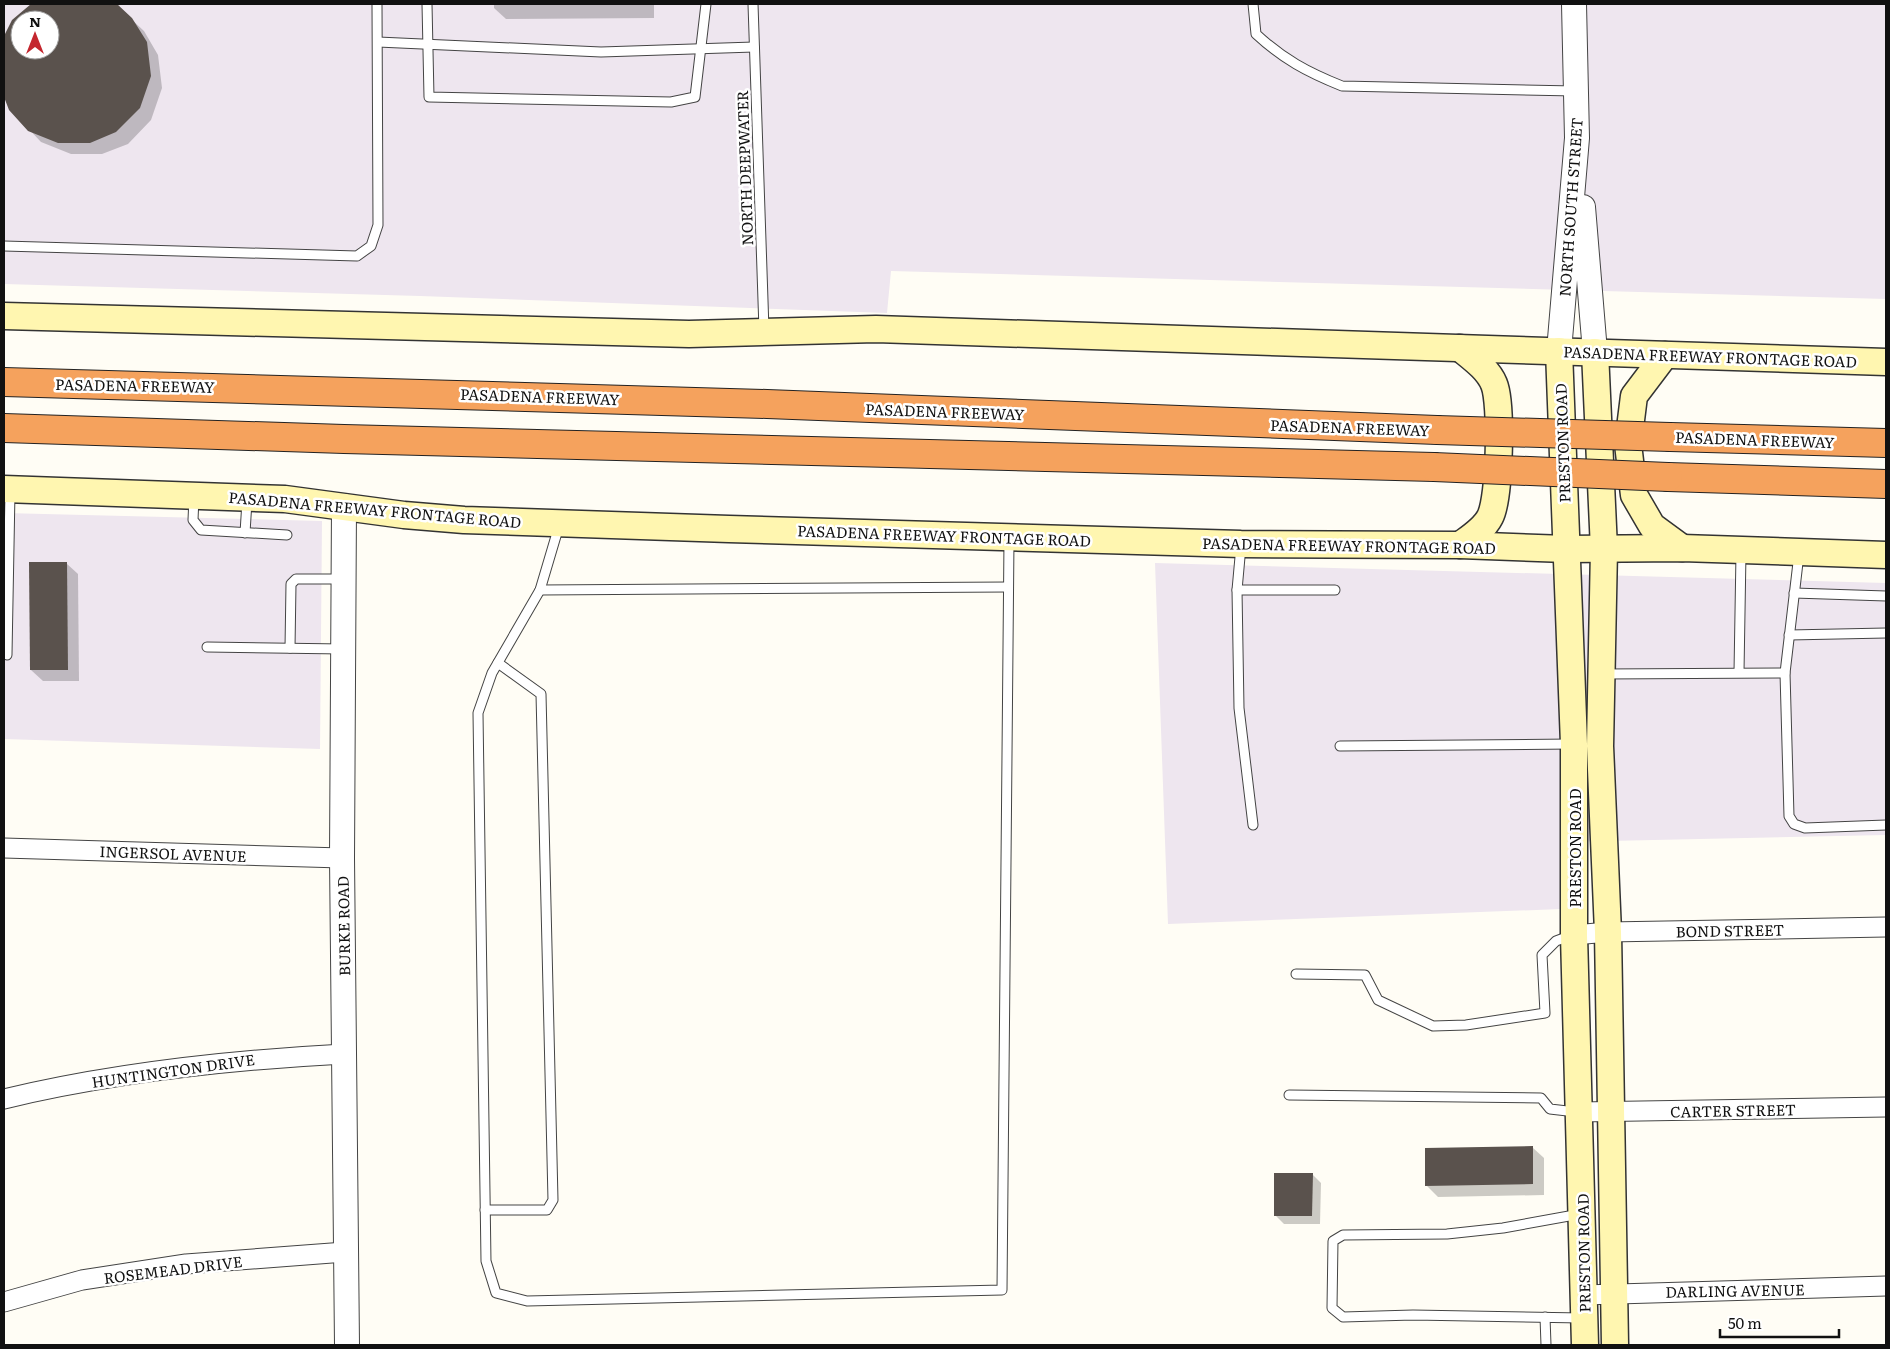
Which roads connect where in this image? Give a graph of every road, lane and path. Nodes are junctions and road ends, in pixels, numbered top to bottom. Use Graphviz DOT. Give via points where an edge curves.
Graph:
graph roads {
  1 [pos="377,4"];
  2 [pos="427,4"];
  3 [pos="706,4"];
  4 [pos="753,4"];
  5 [pos="1253,4"];
  6 [pos="1574,4"];
  7 [pos="378,42"];
  8 [pos="428,44"];
  9 [pos="702,47"];
  10 [pos="754,47"];
  11 [pos="1576,91"];
  12 [pos="1577,138"];
  13 [pos="4,246"];
  14 [pos="4,316"];
  15 [pos="764,330"];
  16 [pos="1460,348"];
  17 [pos="1559,351"];
  18 [pos="1595,352"];
  19 [pos="1665,355"];
  20 [pos="1886,362"];
  21 [pos="4,382"];
  22 [pos="4,428"];
  23 [pos="1886,442"];
  24 [pos="1886,484"];
  25 [pos="7,490"];
  26 [pos="194,495"];
  27 [pos="248,497"];
  28 [pos="344,506"];
  29 [pos="560,523"];
  30 [pos="245,533"];
  31 [pos="288,535"];
  32 [pos="1009,537"];
  33 [pos="1241,544"];
  34 [pos="1460,545"];
  35 [pos="1682,548"];
  36 [pos="1566,549"];
  37 [pos="1604,549"];
  38 [pos="1741,550"];
  39 [pos="1799,553"];
  40 [pos="1886,555"];
  41 [pos="344,579"];
  42 [pos="1008,587"];
  43 [pos="540,590"];
  44 [pos="1237,590"];
  45 [pos="1335,590"];
  46 [pos="1794,593"];
  47 [pos="1886,596"];
  48 [pos="1886,633"];
  49 [pos="1789,635"];
  50 [pos="206,648"];
  51 [pos="290,648"];
  52 [pos="343,648"];
  53 [pos="7,655"];
  54 [pos="498,663"];
  55 [pos="1739,672"];
  56 [pos="1785,673"];
  57 [pos="1600,674"];
  58 [pos="1574,744"];
  59 [pos="1340,746"];
  60 [pos="1600,746"];
  61 [pos="1253,825"];
  62 [pos="1886,825"];
  63 [pos="4,848"];
  64 [pos="342,858"];
  65 [pos="1886,927"];
  66 [pos="1608,932"];
  67 [pos="1574,935"];
  68 [pos="1296,974"];
  69 [pos="344,1054"];
  70 [pos="1289,1095"];
  71 [pos="4,1099"];
  72 [pos="1886,1107"];
  73 [pos="1579,1112"];
  74 [pos="1610,1113"];
  75 [pos="485,1210"];
  76 [pos="1582,1214"];
  77 [pos="345,1252"];
  78 [pos="1886,1286"];
  79 [pos="1613,1293"];
  80 [pos="4,1302"];
  81 [pos="1584,1306"];
  82 [pos="1545,1317"];
  83 [pos="347,1345"];
  84 [pos="1546,1345"];
  85 [pos="1585,1345"];
  86 [pos="1614,1345"];
  1 -- 7 [label="lane"];
  2 -- 8 [label="lane"];
  3 -- 9 [label="lane"];
  4 -- 10 [label="lane, NORTH DEEPWATER"];
  5 -- 11 [label="lane" via="1256,34 1275,52 1308,72 1342,86"];
  6 -- 11 [label="street, NORTH SOUTH STREET"];
  7 -- 8 [label="lane"];
  7 -- 13 [label="lane" via="378,225 371,246 357,256"];
  8 -- 9 [label="lane" via="601,52"];
  8 -- 9 [label="lane" via="429,97 670,102 695,97"];
  9 -- 10 [label="lane"];
  10 -- 15 [label="lane, NORTH DEEPWATER"];
  11 -- 12 [label="street, NORTH SOUTH STREET"];
  12 -- 17 [label="street, NORTH SOUTH STREET"];
  12 -- 18 [label="street"];
  14 -- 15 [label="main road, PASADENA FREEWAY FRONTAGE ROAD" via="689,334"];
  15 -- 16 [label="main road, PASADENA FREEWAY FRONTAGE ROAD" via="876,329"];
  16 -- 17 [label="main road, PASADENA FREEWAY FRONTAGE ROAD"];
  16 -- 34 [label="main road" via="1484,369 1494,384 1498,402 1497,494 1490,517 1478,532"];
  17 -- 18 [label="main road, PASADENA FREEWAY FRONTAGE ROAD"];
  17 -- 36 [label="main road, PRESTON ROAD"];
  18 -- 19 [label="main road, PASADENA FREEWAY FRONTAGE ROAD"];
  18 -- 37 [label="main road, PRESTON ROAD"];
  19 -- 20 [label="main road, PASADENA FREEWAY FRONTAGE ROAD"];
  19 -- 35 [label="main road" via="1634,396 1628,444 1634,495 1652,526"];
  21 -- 23 [label="highway, PASADENA FREEWAY, bridge" via="757,403 1438,430"];
  22 -- 24 [label="highway, bridge" via="344,440 1434,467"];
  25 -- 26 [label="main road, PASADENA FREEWAY FRONTAGE ROAD"];
  25 -- 53 [label="lane"];
  26 -- 27 [label="main road, PASADENA FREEWAY FRONTAGE ROAD"];
  26 -- 30 [label="lane" via="192,520 201,530"];
  27 -- 28 [label="main road, PASADENA FREEWAY FRONTAGE ROAD"];
  27 -- 30 [label="lane"];
  28 -- 29 [label="main road, PASADENA FREEWAY FRONTAGE ROAD" via="464,520"];
  28 -- 41 [label="street, BURKE ROAD"];
  29 -- 32 [label="main road, PASADENA FREEWAY FRONTAGE ROAD"];
  29 -- 43 [label="lane"];
  30 -- 31 [label="lane"];
  32 -- 33 [label="main road, PASADENA FREEWAY FRONTAGE ROAD"];
  32 -- 42 [label="lane"];
  33 -- 34 [label="main road, PASADENA FREEWAY FRONTAGE ROAD"];
  33 -- 44 [label="lane"];
  34 -- 36 [label="main road, PASADENA FREEWAY FRONTAGE ROAD"];
  35 -- 37 [label="main road, PASADENA FREEWAY FRONTAGE ROAD"];
  35 -- 38 [label="main road, PASADENA FREEWAY FRONTAGE ROAD"];
  36 -- 37 [label="main road, PASADENA FREEWAY FRONTAGE ROAD"];
  36 -- 58 [label="main road, PRESTON ROAD"];
  37 -- 57 [label="main road, PRESTON ROAD"];
  38 -- 39 [label="main road, PASADENA FREEWAY FRONTAGE ROAD"];
  38 -- 55 [label="lane"];
  39 -- 40 [label="main road, PASADENA FREEWAY FRONTAGE ROAD"];
  39 -- 46 [label="lane"];
  41 -- 51 [label="lane" via="296,580 291,584"];
  41 -- 52 [label="street, BURKE ROAD"];
  42 -- 43 [label="lane"];
  42 -- 75 [label="lane" via="1002,1290 528,1302 496,1293 486,1261"];
  43 -- 54 [label="lane"];
  44 -- 45 [label="lane"];
  44 -- 61 [label="lane" via="1239,708"];
  46 -- 47 [label="lane"];
  46 -- 49 [label="lane"];
  48 -- 49 [label="lane"];
  49 -- 56 [label="lane"];
  50 -- 51 [label="lane"];
  51 -- 52 [label="lane"];
  52 -- 64 [label="street, BURKE ROAD"];
  54 -- 75 [label="lane" via="478,713"];
  54 -- 75 [label="lane" via="540,694 553,1200 547,1210"];
  55 -- 56 [label="lane"];
  55 -- 57 [label="lane"];
  56 -- 62 [label="lane" via="1789,816 1794,824 1805,828"];
  57 -- 60 [label="main road, PRESTON ROAD"];
  58 -- 59 [label="lane"];
  58 -- 60 [label="main road"];
  58 -- 67 [label="main road, PRESTON ROAD"];
  60 -- 66 [label="main road, PRESTON ROAD"];
  63 -- 64 [label="street, INGERSOL AVENUE"];
  64 -- 69 [label="street, BURKE ROAD"];
  65 -- 66 [label="street, BOND STREET"];
  66 -- 67 [label="street, BOND STREET"];
  66 -- 74 [label="main road, PRESTON ROAD"];
  67 -- 68 [label="lane" via="1556,941 1542,954 1545,1013 1486,1022 1433,1026 1378,1000 1365,975"];
  67 -- 73 [label="main road, PRESTON ROAD"];
  69 -- 71 [label="street, HUNTINGTON DRIVE" via="187,1066"];
  69 -- 77 [label="street, BURKE ROAD"];
  70 -- 73 [label="lane" via="1541,1098 1550,1109"];
  72 -- 74 [label="street, CARTER STREET"];
  73 -- 74 [label="street, CARTER STREET"];
  73 -- 76 [label="main road, PRESTON ROAD"];
  74 -- 79 [label="main road, PRESTON ROAD"];
  76 -- 81 [label="main road, PRESTON ROAD"];
  76 -- 82 [label="lane" via="1503,1228 1447,1234 1343,1235 1333,1241 1332,1308 1343,1317"];
  77 -- 80 [label="street, ROSEMEAD DRIVE" via="186,1264 82,1280"];
  77 -- 83 [label="street, BURKE ROAD"];
  78 -- 79 [label="street, DARLING AVENUE"];
  79 -- 81 [label="street, DARLING AVENUE"];
  79 -- 86 [label="main road, PRESTON ROAD"];
  81 -- 82 [label="lane"];
  81 -- 85 [label="main road, PRESTON ROAD"];
  82 -- 84 [label="lane"];
}
